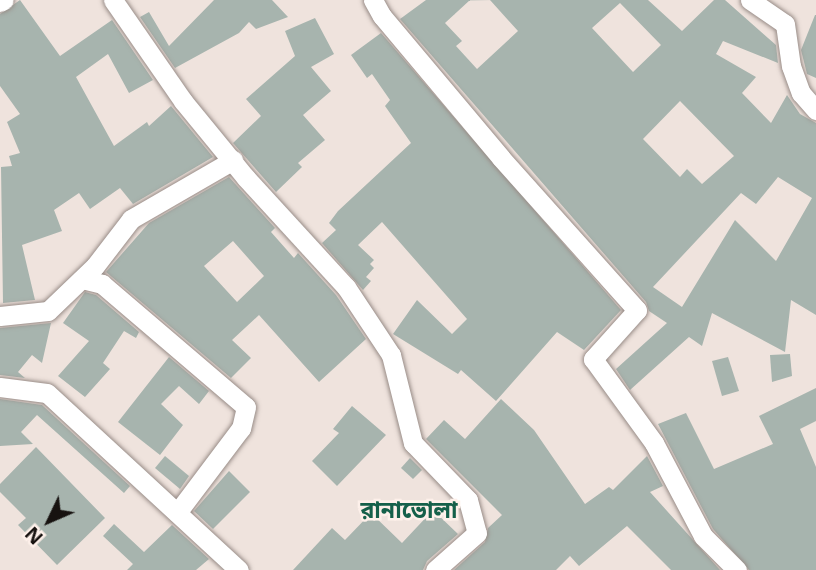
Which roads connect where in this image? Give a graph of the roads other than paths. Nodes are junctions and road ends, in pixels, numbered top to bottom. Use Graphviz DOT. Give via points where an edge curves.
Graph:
graph roads {
  1 [pos="113,0"];
  2 [pos="373,0"];
  3 [pos="750,0"];
  4 [pos="816,110"];
  5 [pos="233,160"];
  6 [pos="82,279"];
  7 [pos="0,316"];
  8 [pos="0,387"];
  9 [pos="177,513"];
  10 [pos="239,570"];
  11 [pos="435,570"];
  12 [pos="737,570"];
  1 -- 5 [label="street" via="155,64"];
  2 -- 12 [label="street" via="501,158 637,310 593,359 654,443 703,536"];
  3 -- 4 [label="street" via="785,24 794,75 801,93"];
  5 -- 6 [label="street" via="131,219"];
  5 -- 11 [label="street" via="346,287 391,355 413,443 468,500 477,533"];
  6 -- 7 [label="street" via="48,312"];
  6 -- 9 [label="street" via="102,284 246,407 241,428"];
  8 -- 9 [label="street" via="41,389"];
  9 -- 10 [label="street"];
}
